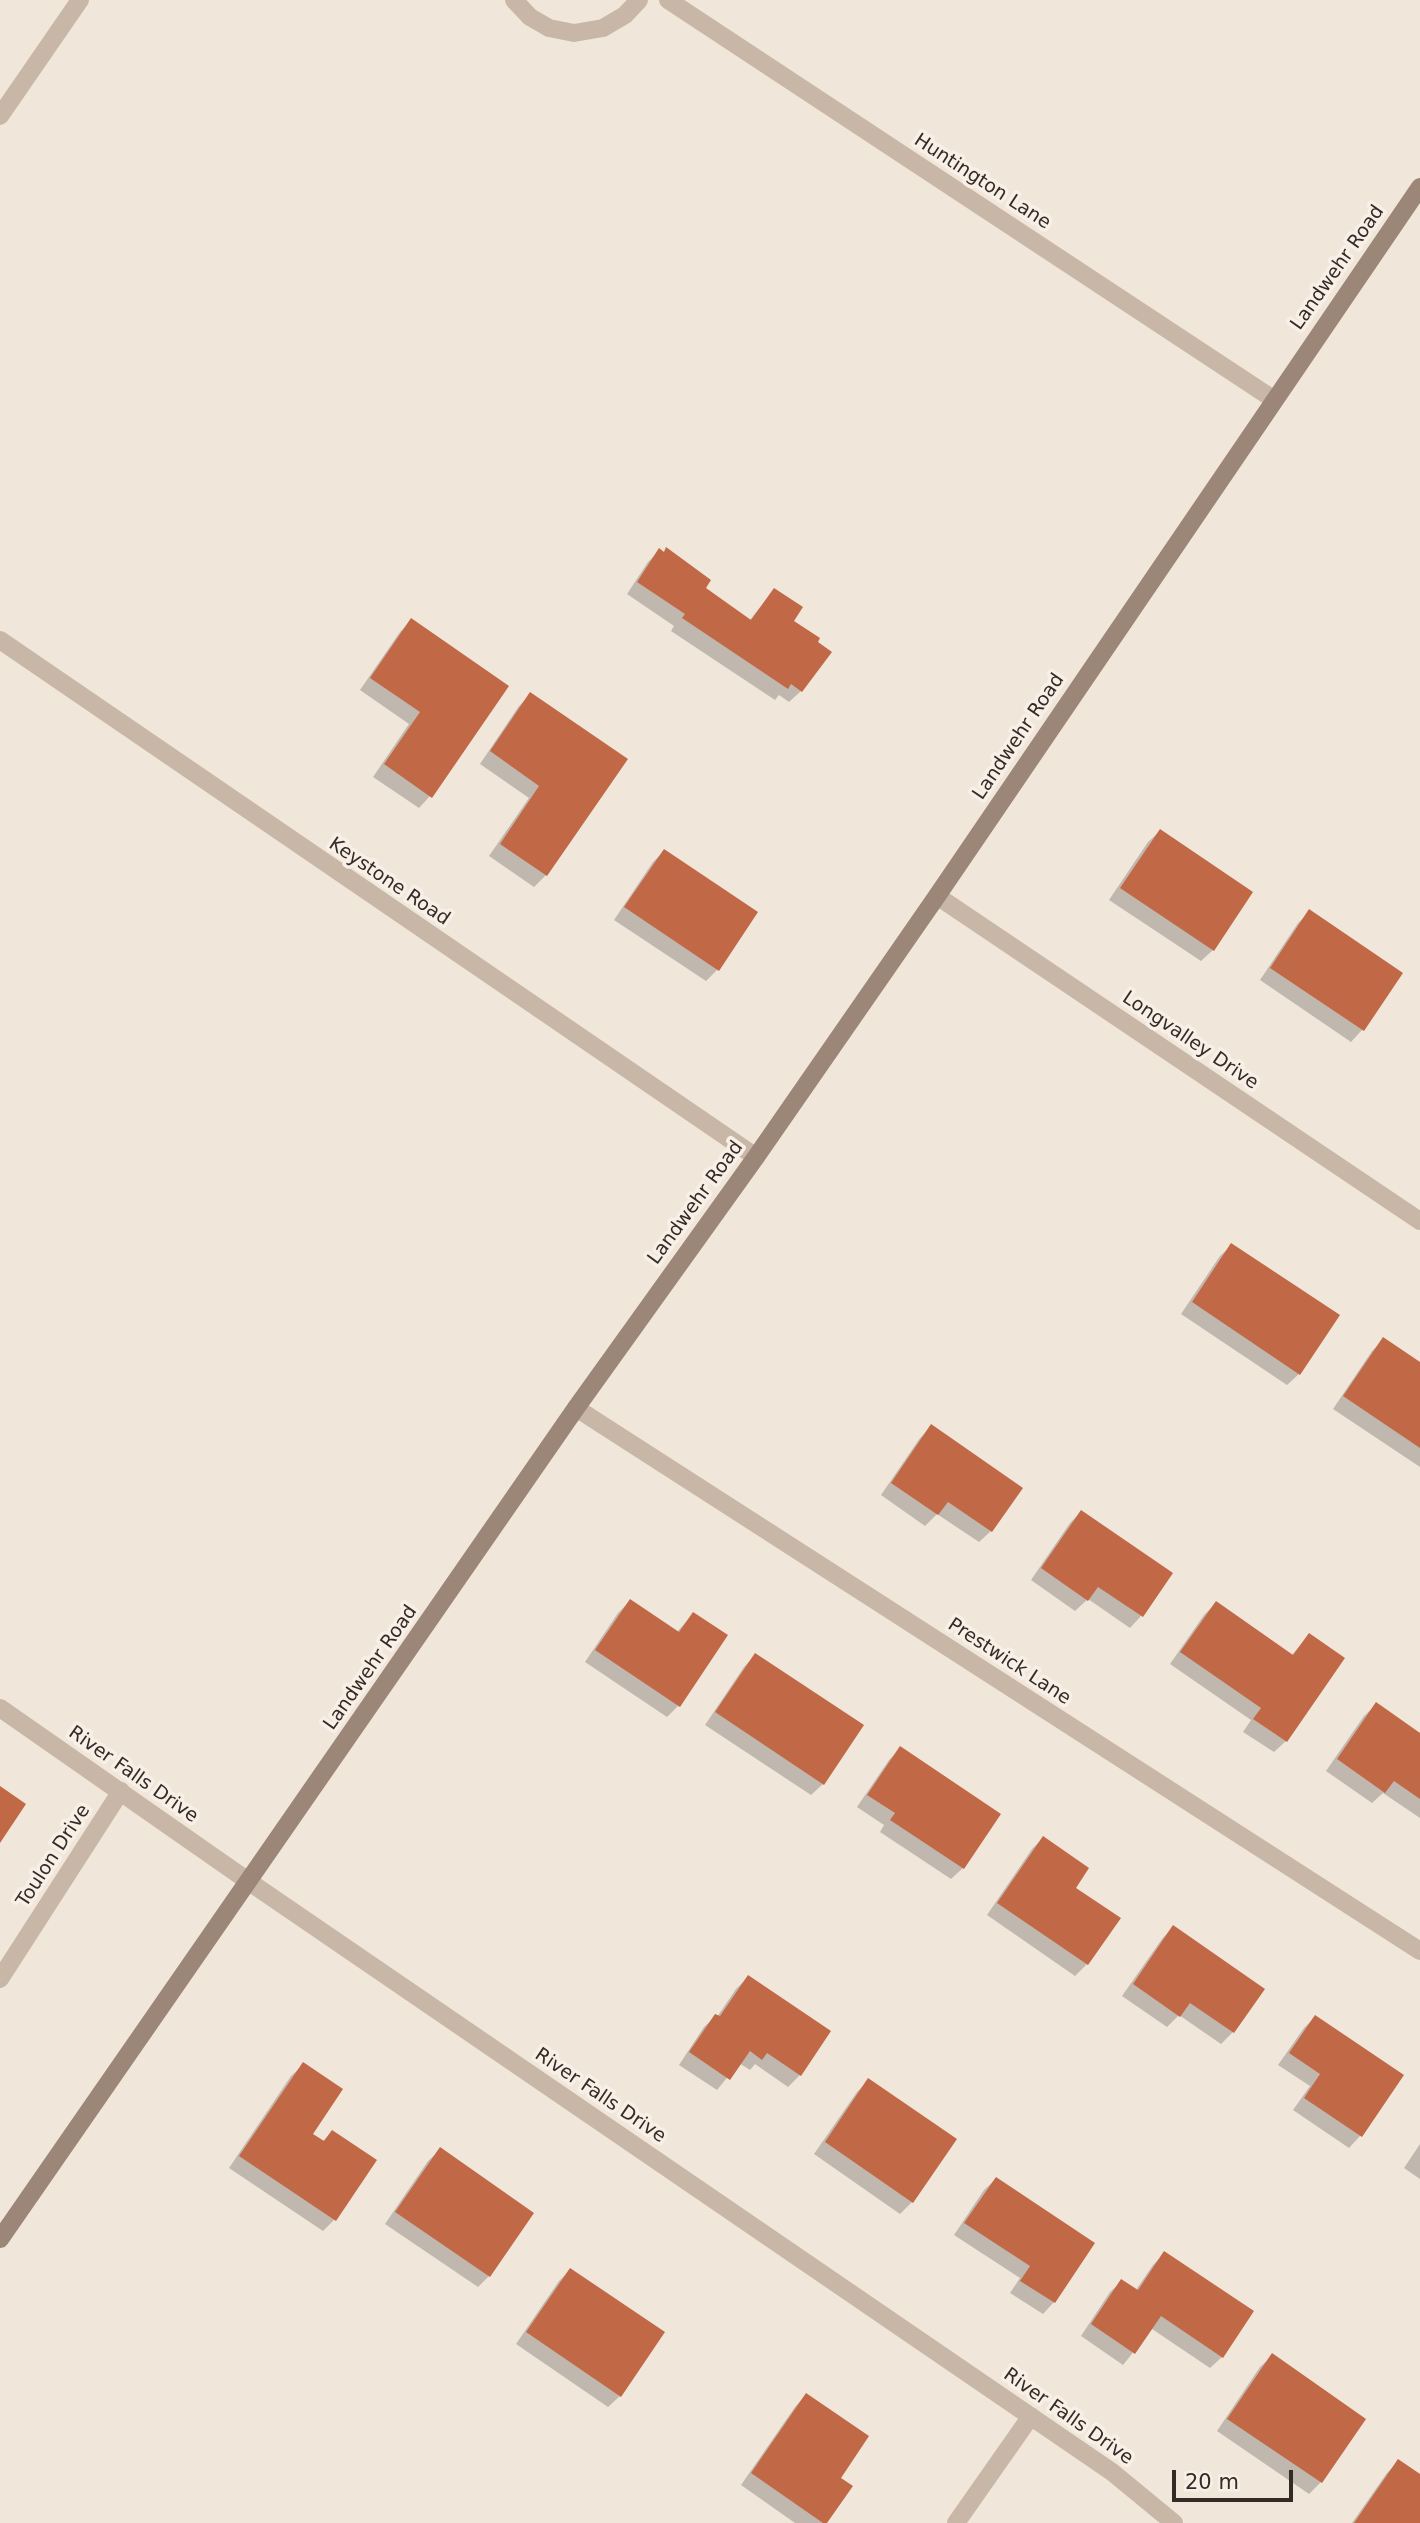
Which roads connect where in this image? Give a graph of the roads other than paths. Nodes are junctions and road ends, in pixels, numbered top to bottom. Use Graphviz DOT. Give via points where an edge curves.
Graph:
graph roads {
  1 [pos="80,0"];
  2 [pos="514,0"];
  3 [pos="639,0"];
  4 [pos="668,0"];
  5 [pos="0,116"];
  6 [pos="1420,187"];
  7 [pos="1273,399"];
  8 [pos="0,640"];
  9 [pos="937,896"];
  10 [pos="756,1157"];
  11 [pos="1420,1221"];
  12 [pos="576,1408"];
  13 [pos="0,1708"];
  14 [pos="121,1791"];
  15 [pos="248,1881"];
  16 [pos="1420,1951"];
  17 [pos="0,1979"];
  18 [pos="0,2239"];
  19 [pos="1031,2416"];
  20 [pos="956,2523"];
  21 [pos="1174,2523"];
  1 -- 5 [label="street"];
  2 -- 3 [label="street" via="530,18 574,33 603,28"];
  4 -- 7 [label="street, Huntington Lane"];
  6 -- 7 [label="main road, Landwehr Road"];
  7 -- 9 [label="main road, Landwehr Road"];
  8 -- 10 [label="street, Keystone Road"];
  9 -- 10 [label="main road, Landwehr Road"];
  9 -- 11 [label="street, Longvalley Drive"];
  10 -- 12 [label="main road, Landwehr Road"];
  12 -- 15 [label="main road, Landwehr Road"];
  12 -- 16 [label="street, Prestwick Lane"];
  13 -- 14 [label="street, River Falls Drive"];
  14 -- 15 [label="street, River Falls Drive"];
  14 -- 17 [label="street, Toulon Drive"];
  15 -- 18 [label="main road, Landwehr Road"];
  15 -- 19 [label="street, River Falls Drive"];
  19 -- 20 [label="street"];
  19 -- 21 [label="street, River Falls Drive" via="1112,2472"];
}
